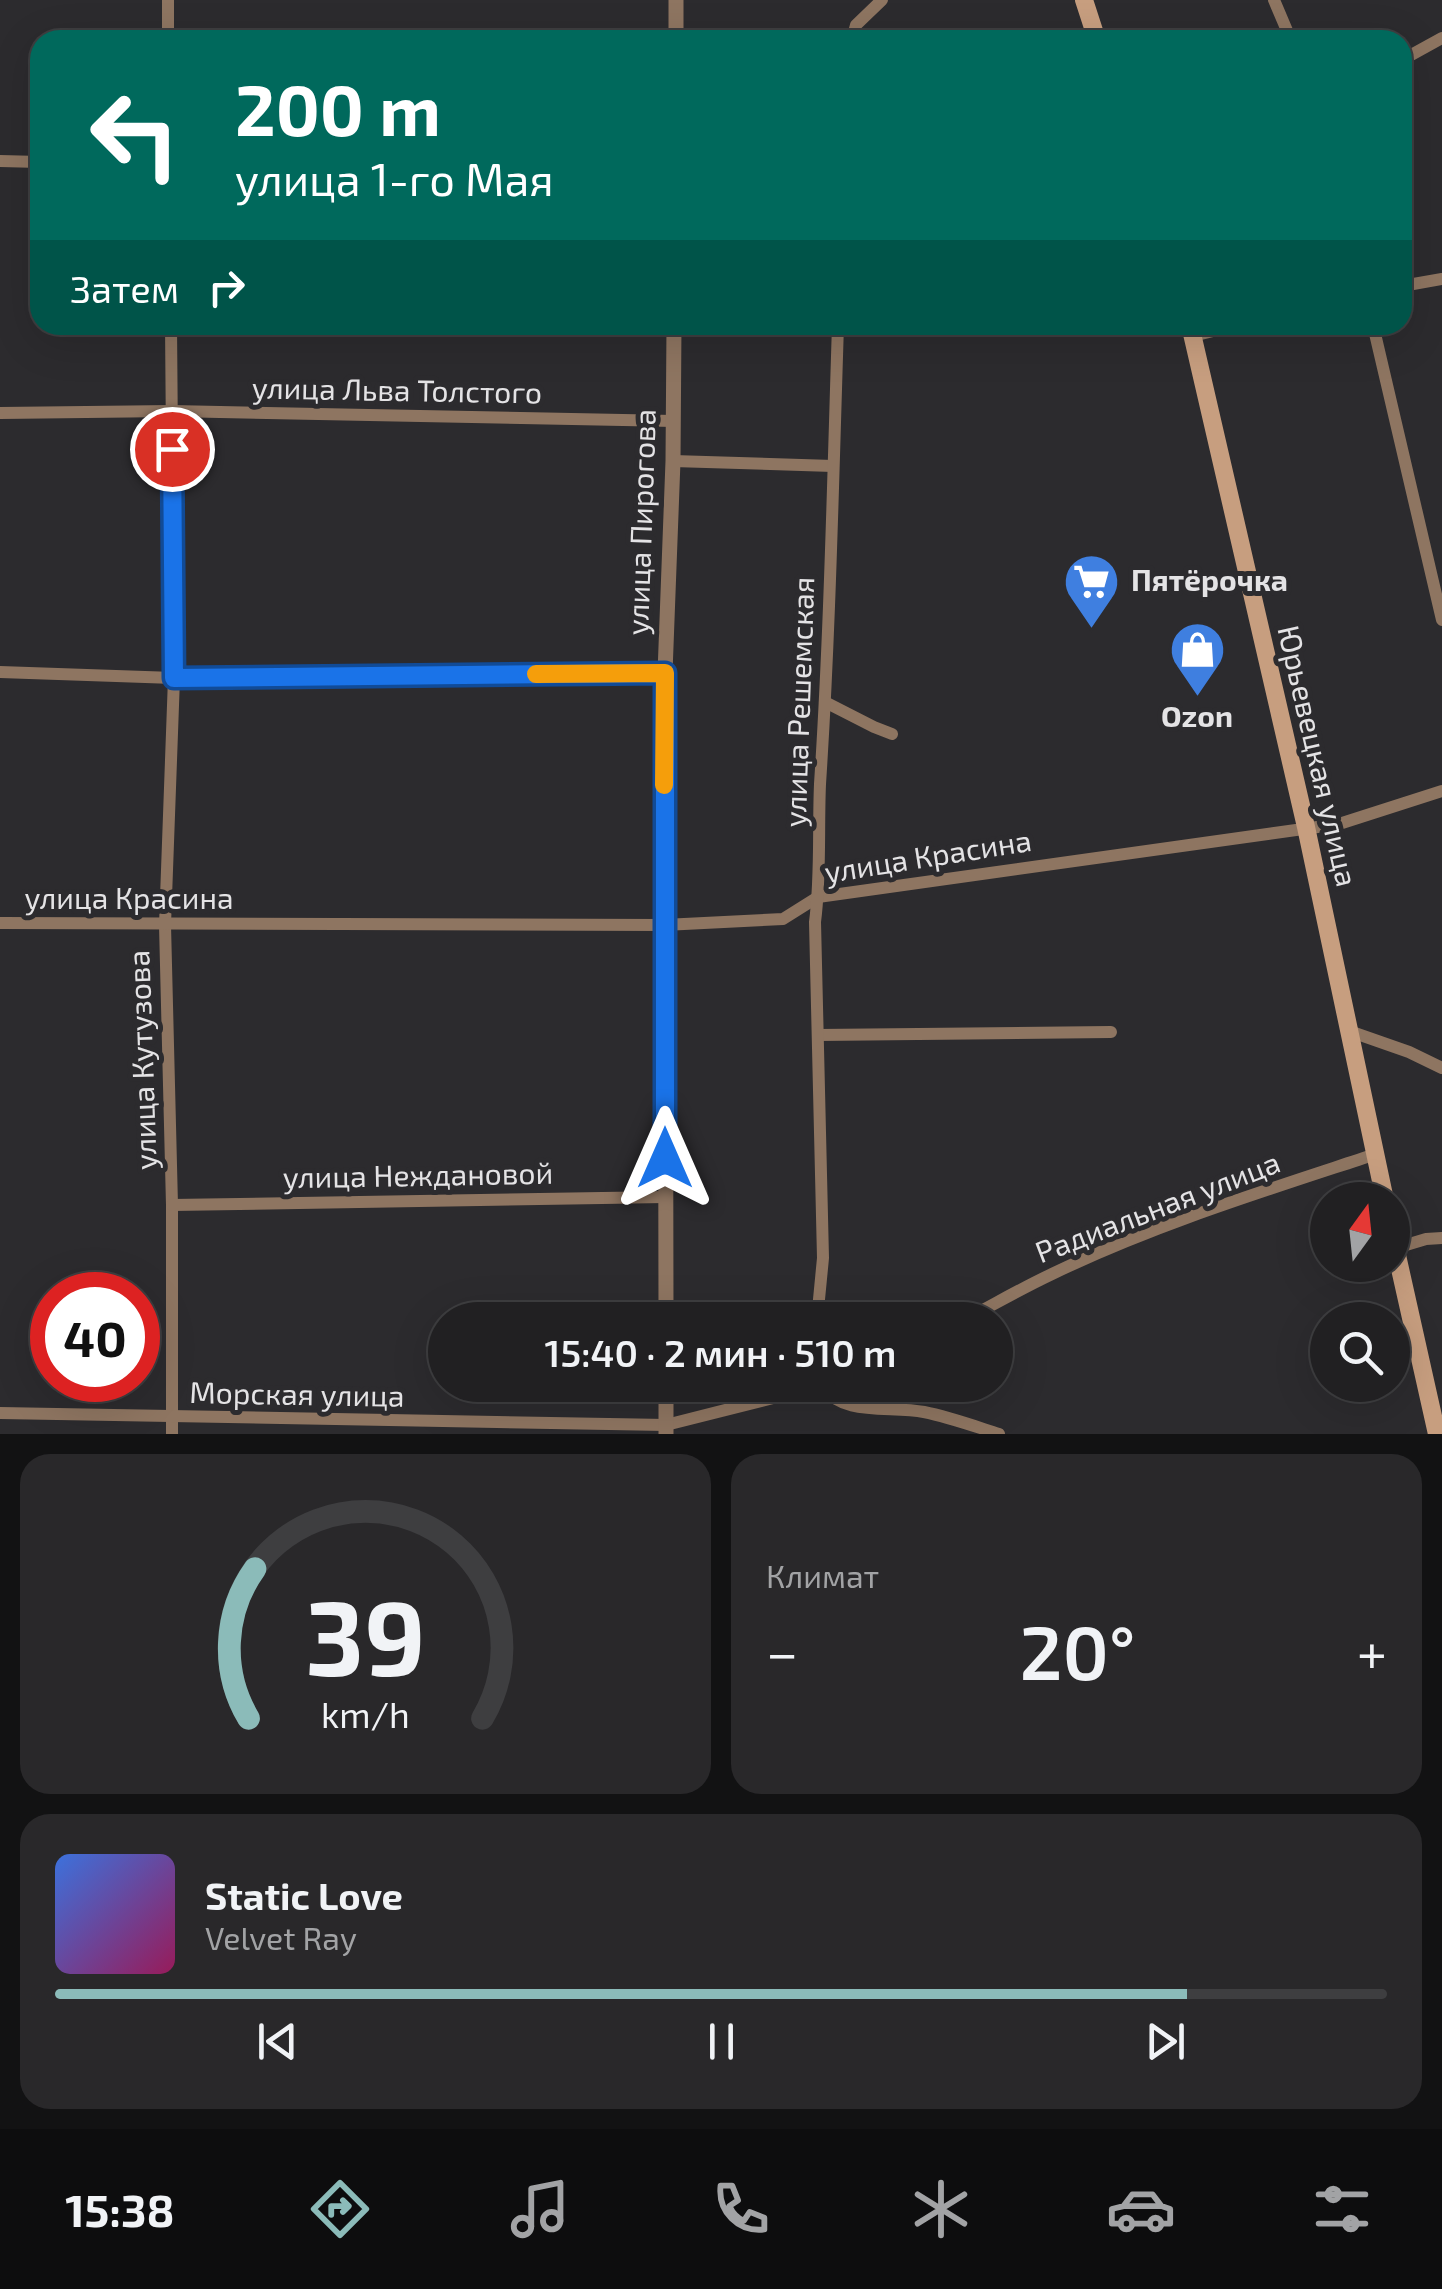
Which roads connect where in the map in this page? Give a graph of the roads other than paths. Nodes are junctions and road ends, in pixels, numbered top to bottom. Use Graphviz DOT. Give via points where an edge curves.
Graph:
graph roads {
  1 [pos="168,0"];
  2 [pos="676,0"];
  3 [pos="882,0"];
  4 [pos="1084,0"];
  5 [pos="1274,0"];
  6 [pos="168,30"];
  7 [pos="676,30"];
  8 [pos="855,30"];
  9 [pos="1094,30"];
  10 [pos="1287,30"];
  11 [pos="1442,38"];
  12 [pos="1412,54"];
  13 [pos="0,161"];
  14 [pos="30,162"];
  15 [pos="1442,279"];
  16 [pos="1412,284"];
  17 [pos="170,335"];
  18 [pos="674,335"];
  19 [pos="838,335"];
  20 [pos="1192,335"];
  21 [pos="1375,335"];
  22 [pos="172,411"];
  23 [pos="0,413"];
  24 [pos="674,421"];
  25 [pos="673,461"];
  26 [pos="834,466"];
  27 [pos="1442,620"];
  28 [pos="0,672"];
  29 [pos="665,673"];
  30 [pos="174,678"];
  31 [pos="825,702"];
  32 [pos="892,734"];
  33 [pos="1442,791"];
  34 [pos="1306,827"];
  35 [pos="818,898"];
  36 [pos="0,923"];
  37 [pos="664,924"];
  38 [pos="165,925"];
  39 [pos="1112,1032"];
  40 [pos="1349,1032"];
  41 [pos="818,1035"];
  42 [pos="1442,1068"];
  43 [pos="1376,1154"];
  44 [pos="1381,1182"];
  45 [pos="665,1198"];
  46 [pos="172,1205"];
  47 [pos="1442,1238"];
  48 [pos="1410,1240"];
  49 [pos="1403,1282"];
  50 [pos="666,1302"];
  51 [pos="819,1302"];
  52 [pos="998,1302"];
  53 [pos="666,1402"];
  54 [pos="762,1402"];
  55 [pos="842,1402"];
  56 [pos="0,1413"];
  57 [pos="172,1418"];
  58 [pos="462,1428"];
  59 [pos="666,1429"];
  60 [pos="172,1434"];
  61 [pos="999,1434"];
  62 [pos="1437,1434"];
  1 -- 6 [label="street"];
  2 -- 7 [label="street"];
  3 -- 8 [label="street"];
  4 -- 9 [label="main road"];
  5 -- 10 [label="street"];
  11 -- 12 [label="street"];
  13 -- 14 [label="street"];
  15 -- 16 [label="street"];
  17 -- 22 [label="street, улица Кутузова"];
  18 -- 24 [label="street, улица Пирогова"];
  19 -- 26 [label="street, улица Решемская"];
  20 -- 34 [label="main road, Юрьевецкая улица"];
  21 -- 27 [label="street"];
  22 -- 23 [label="street, улица Льва Толстого"];
  22 -- 24 [label="street, улица Льва Толстого"];
  22 -- 30 [label="street, улица Кутузова"];
  24 -- 25 [label="street, улица Пирогова"];
  25 -- 26 [label="street"];
  25 -- 29 [label="street, улица Пирогова"];
  26 -- 31 [label="street, улица Решемская"];
  28 -- 30 [label="street"];
  29 -- 30 [label="street"];
  29 -- 37 [label="street, улица Пирогова"];
  30 -- 38 [label="street, улица Кутузова"];
  31 -- 32 [label="street"];
  31 -- 35 [label="street, улица Решемская"];
  33 -- 34 [label="street, улица Красина" via="1339,824"];
  34 -- 35 [label="street, улица Красина"];
  34 -- 40 [label="main road, Юрьевецкая улица"];
  35 -- 37 [label="street, улица Красина" via="783,919"];
  35 -- 41 [label="street, улица Решемская"];
  36 -- 38 [label="street, улица Красина"];
  37 -- 38 [label="street, улица Красина"];
  37 -- 45 [label="street, улица Пирогова"];
  38 -- 46 [label="street, улица Кутузова"];
  39 -- 41 [label="street"];
  40 -- 42 [label="street"];
  40 -- 43 [label="main road, Юрьевецкая улица"];
  41 -- 51 [label="street, улица Решемская"];
  43 -- 44 [label="main road, Юрьевецкая улица"];
  43 -- 52 [label="street, Радиальная улица" via="1144,1235"];
  45 -- 46 [label="street, улица Неждановой"];
  45 -- 50 [label="street, улица Пирогова"];
  46 -- 57 [label="street, улица Кутузова"];
  47 -- 48 [label="street"];
  49 -- 62 [label="main road"];
  53 -- 59 [label="street"];
  54 -- 59 [label="street, Морская улица"];
  55 -- 61 [label="street, Морская улица" via="926,1412"];
  56 -- 57 [label="street, Морская улица"];
  57 -- 58 [label="street, Морская улица"];
  57 -- 60 [label="street, улица Кутузова"];
  58 -- 59 [label="street, Морская улица"];
}
